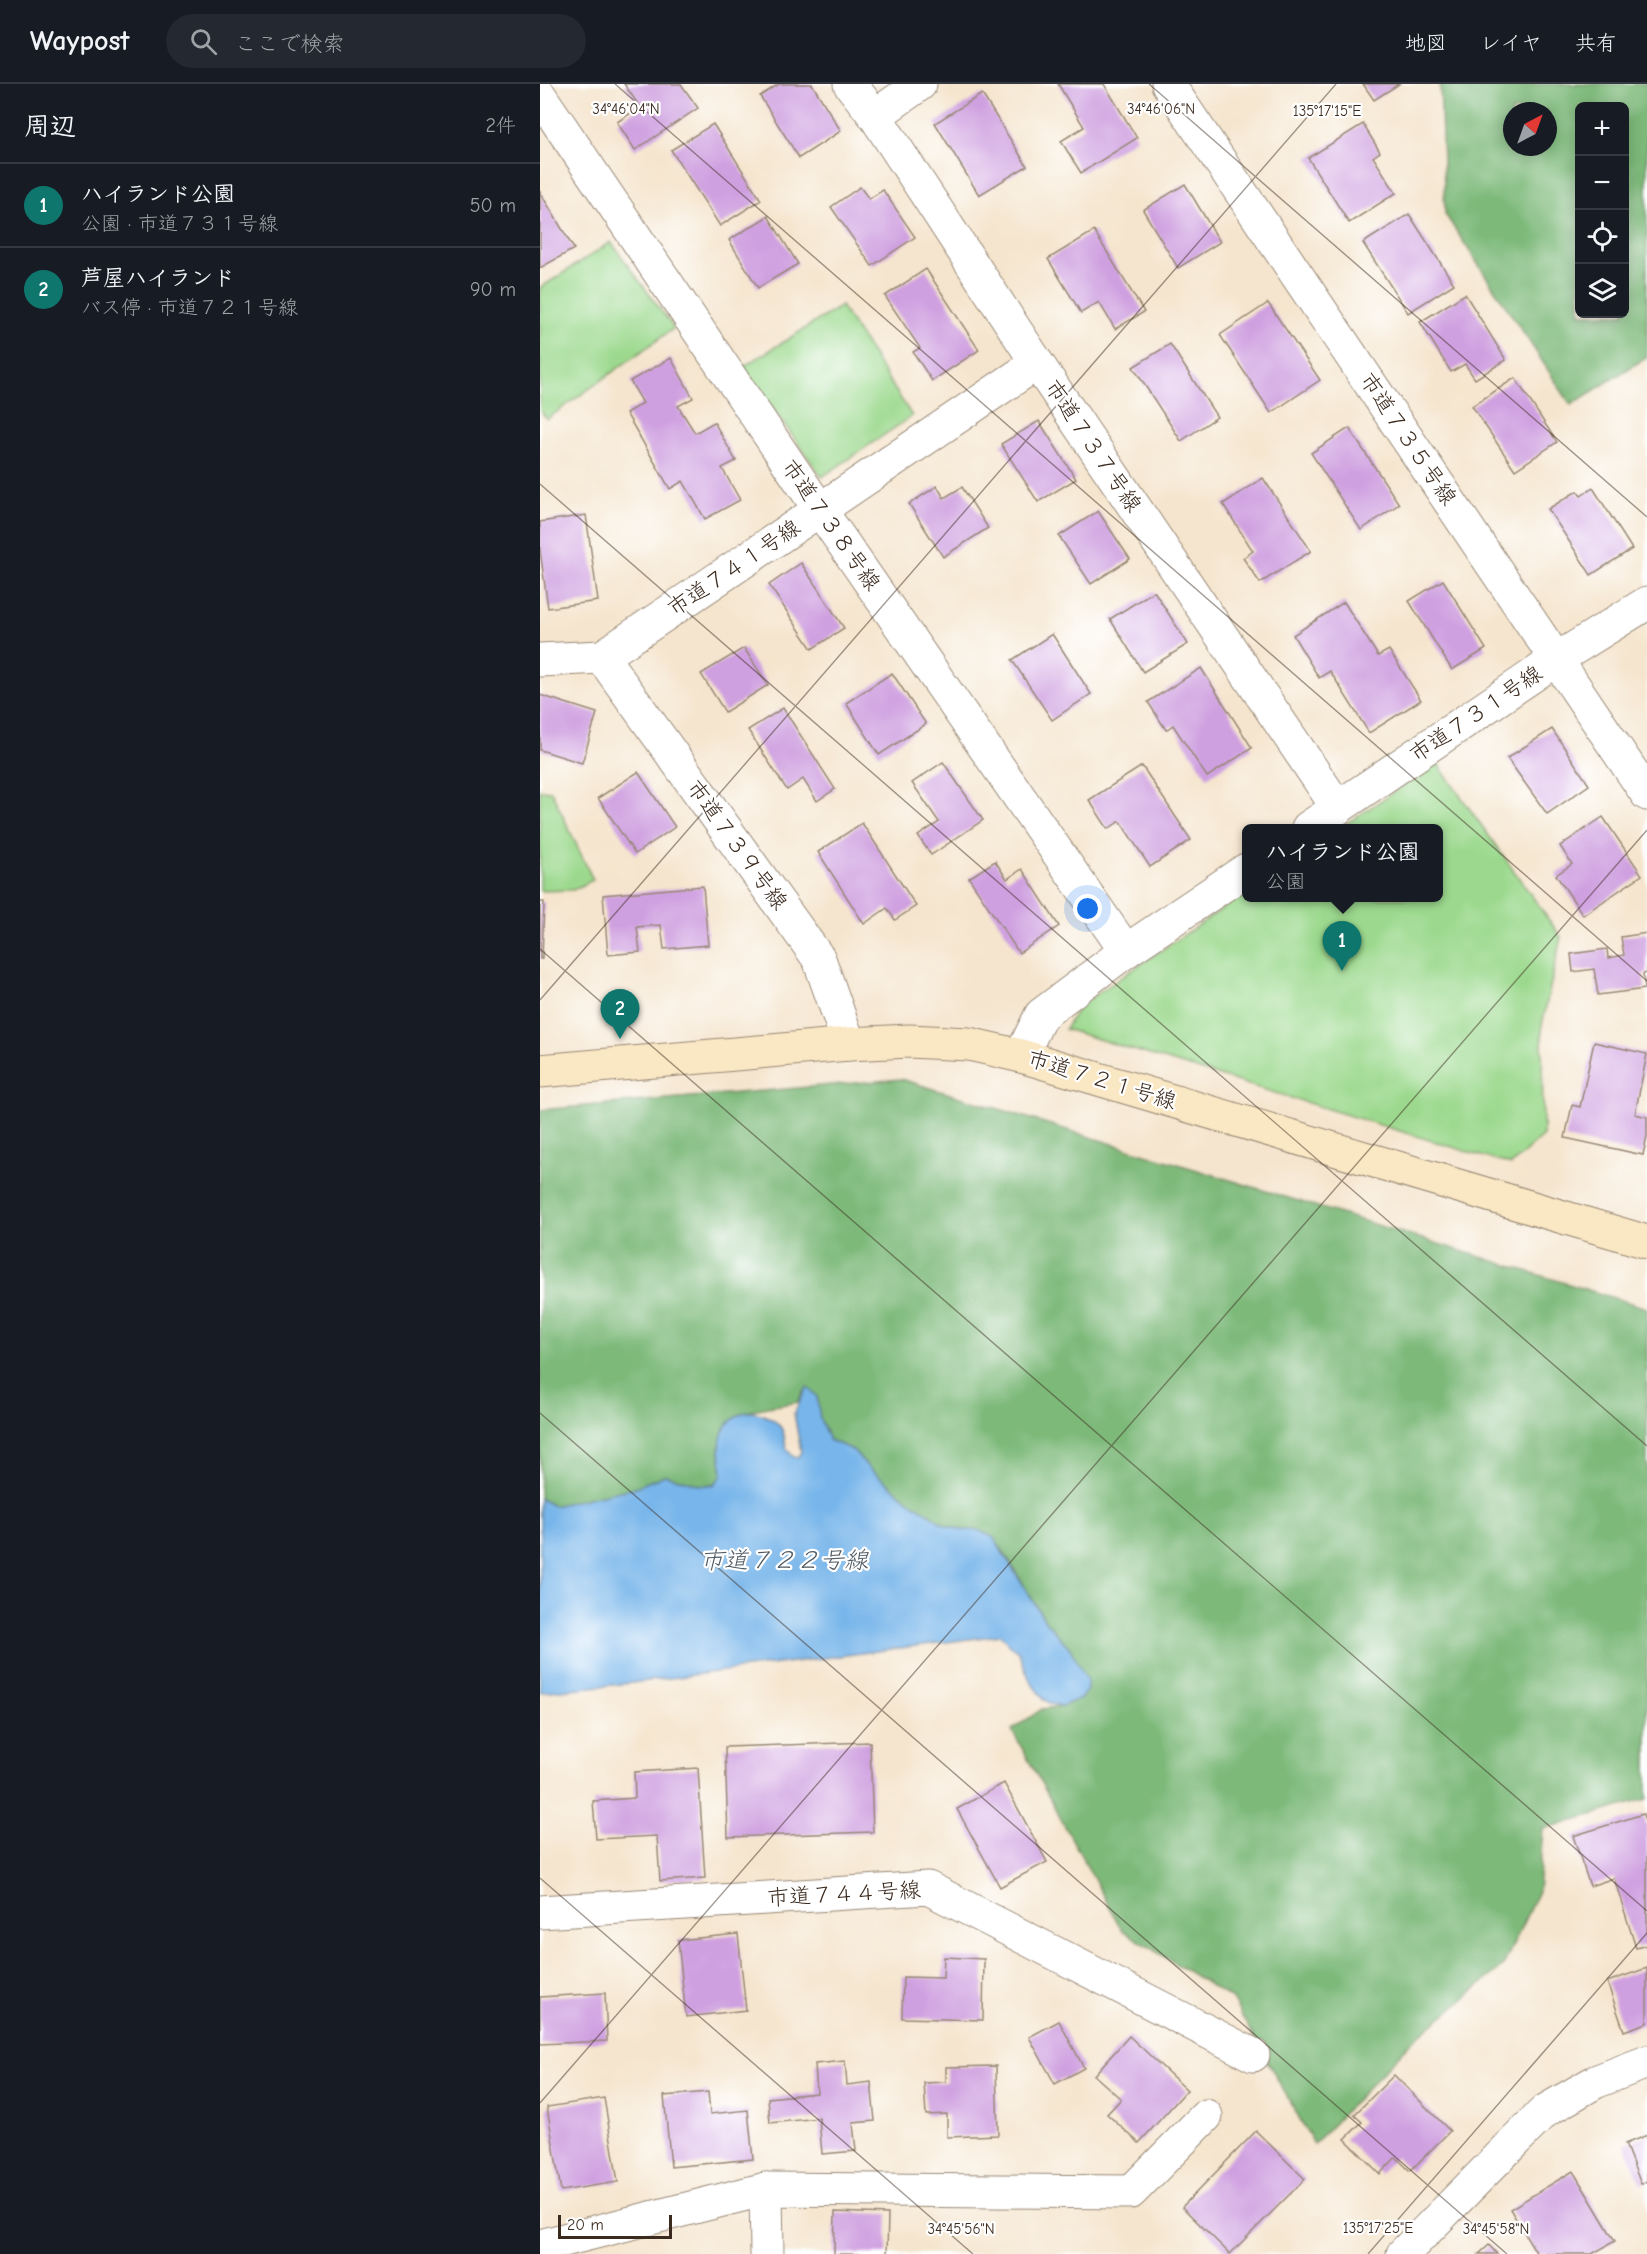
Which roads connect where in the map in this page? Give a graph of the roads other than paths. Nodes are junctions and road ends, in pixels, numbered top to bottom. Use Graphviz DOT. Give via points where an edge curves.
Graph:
graph roads {
  1 [pos="850,84"];
  2 [pos="920,84"];
  3 [pos="1168,84"];
  4 [pos="540,96"];
  5 [pos="875,116"];
  6 [pos="1037,363"];
  7 [pos="820,510"];
  8 [pos="1647,603"];
  9 [pos="602,657"];
  10 [pos="1557,659"];
  11 [pos="540,660"];
  12 [pos="1647,794"];
  13 [pos="1338,808"];
  14 [pos="1314,824"];
  15 [pos="1242,873"];
  16 [pos="1126,951"];
  17 [pos="849,1044"];
  18 [pos="1021,1056"];
  19 [pos="540,1071"];
  20 [pos="1647,1242"];
  21 [pos="540,1912"];
  22 [pos="1253,2055"];
  23 [pos="1647,2061"];
  24 [pos="1206,2116"];
  25 [pos="766,2189"];
  26 [pos="540,2246"];
  27 [pos="767,2254"];
  28 [pos="1403,2254"];
  1 -- 5 [label="street, 市道７３７号線"];
  2 -- 5 [label="street"];
  3 -- 10 [label="street, 市道７３５号線"];
  4 -- 7 [label="street, 市道７３８号線"];
  5 -- 6 [label="street, 市道７３７号線"];
  6 -- 7 [label="street, 市道７４１号線"];
  6 -- 13 [label="street, 市道７３７号線"];
  7 -- 9 [label="street, 市道７４１号線"];
  7 -- 16 [label="street, 市道７３８号線"];
  8 -- 10 [label="street, 市道７３１号線"];
  9 -- 11 [label="street"];
  9 -- 17 [label="street, 市道７３９号線" via="819,959"];
  10 -- 12 [label="street, 市道７３５号線"];
  10 -- 13 [label="street, 市道７３１号線"];
  13 -- 14 [label="street, 市道７３１号線"];
  15 -- 16 [label="street"];
  16 -- 18 [label="street" via="1041,1015"];
  17 -- 18 [label="street, 市道７２１号線" via="969,1044"];
  17 -- 19 [label="street, 市道７２１号線"];
  18 -- 20 [label="street, 市道７２１号線"];
  21 -- 22 [label="street, 市道７４４号線" via="928,1888"];
  23 -- 28 [label="street" via="1595,2082 1545,2111"];
  24 -- 25 [label="street" via="1131,2192"];
  25 -- 26 [label="street"];
  25 -- 27 [label="street"];
}
